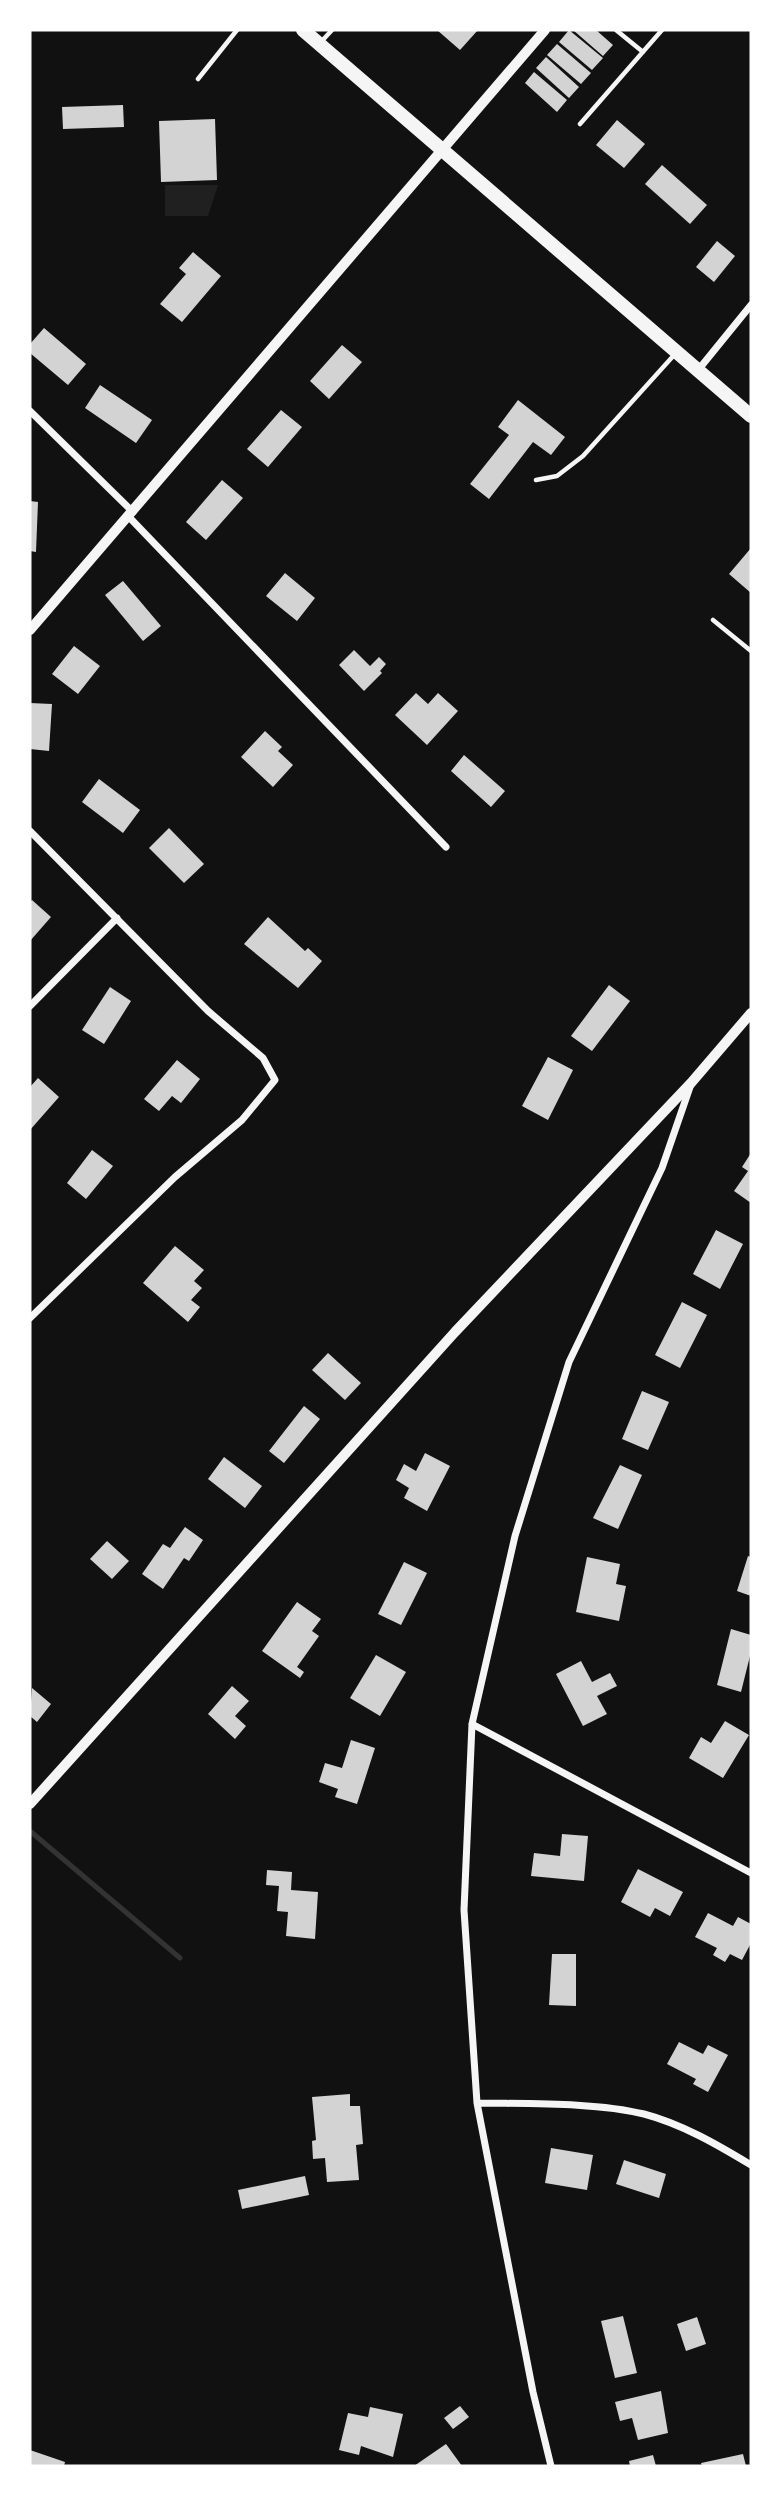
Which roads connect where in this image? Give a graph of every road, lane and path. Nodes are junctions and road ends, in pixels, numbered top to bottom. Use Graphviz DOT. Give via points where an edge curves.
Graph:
graph roads {
  1 [pos="237,30"];
  2 [pos="303,30"];
  3 [pos="332,30"];
  4 [pos="616,30"];
  5 [pos="662,30"];
  6 [pos="543,31"];
  7 [pos="320,44"];
  8 [pos="643,52"];
  9 [pos="198,79"];
  10 [pos="580,124"];
  11 [pos="444,149"];
  12 [pos="751,304"];
  13 [pos="678,351"];
  14 [pos="699,369"];
  15 [pos="30,411"];
  16 [pos="751,416"];
  17 [pos="536,480"];
  18 [pos="131,514"];
  19 [pos="713,620"];
  20 [pos="30,630"];
  21 [pos="751,651"];
  22 [pos="30,831"];
  23 [pos="446,847"];
  24 [pos="117,918"];
  25 [pos="30,1006"];
  26 [pos="751,1013"];
  27 [pos="691,1083"];
  28 [pos="30,1318"];
  29 [pos="472,1724"];
  30 [pos="30,1804"];
  31 [pos="751,1872"];
  32 [pos="477,2103"];
  33 [pos="751,2165"];
  34 [pos="551,2466"];
  1 -- 9 [label="lane"];
  2 -- 7 [label="main road"];
  3 -- 7 [label="lane"];
  4 -- 8 [label="lane"];
  5 -- 8 [label="lane"];
  6 -- 11 [label="street"];
  7 -- 11 [label="main road"];
  8 -- 10 [label="lane"];
  11 -- 13 [label="main road"];
  11 -- 18 [label="street"];
  12 -- 14 [label="street"];
  13 -- 14 [label="main road"];
  13 -- 17 [label="lane" via="583,456 558,476"];
  14 -- 16 [label="main road"];
  15 -- 18 [label="street"];
  18 -- 20 [label="street"];
  18 -- 23 [label="street"];
  19 -- 21 [label="lane"];
  22 -- 24 [label="street"];
  24 -- 25 [label="street"];
  24 -- 28 [label="street" via="208,1011 263,1058 275,1080 242,1121 175,1177"];
  26 -- 27 [label="street"];
  27 -- 29 [label="street" via="662,1168 569,1362 515,1536"];
  27 -- 30 [label="street" via="455,1332"];
  29 -- 31 [label="street"];
  29 -- 32 [label="street" via="464,1910"];
  32 -- 33 [label="street" via="564,2105 644,2114 707,2139"];
  32 -- 34 [label="street"];
}
